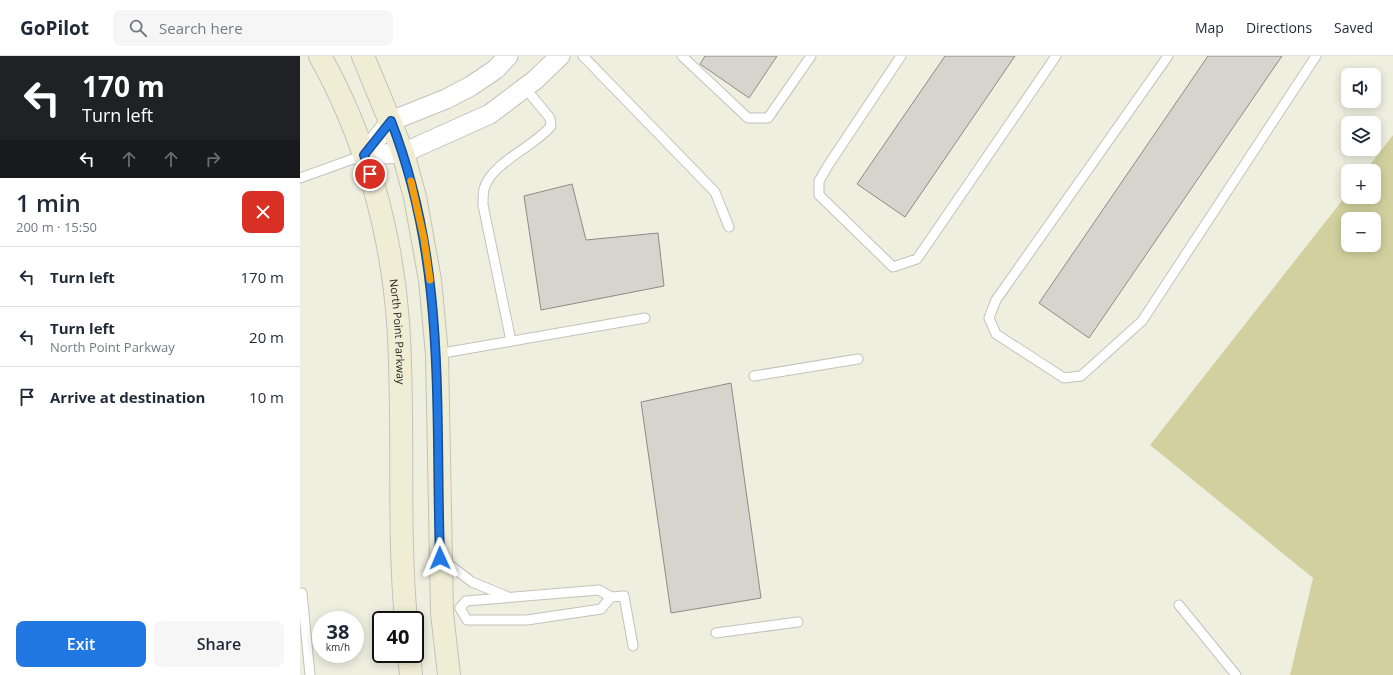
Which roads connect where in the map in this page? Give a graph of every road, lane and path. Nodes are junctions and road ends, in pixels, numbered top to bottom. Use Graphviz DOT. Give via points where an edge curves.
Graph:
graph roads {
  1 [pos="320,56"];
  2 [pos="363,56"];
  3 [pos="508,56"];
  4 [pos="560,56"];
  5 [pos="583,56"];
  6 [pos="682,56"];
  7 [pos="811,56"];
  8 [pos="901,56"];
  9 [pos="1056,56"];
  10 [pos="1168,56"];
  11 [pos="1316,56"];
  12 [pos="525,88"];
  13 [pos="391,121"];
  14 [pos="403,153"];
  15 [pos="364,155"];
  16 [pos="300,178"];
  17 [pos="729,227"];
  18 [pos="645,318"];
  19 [pos="511,341"];
  20 [pos="437,354"];
  21 [pos="858,359"];
  22 [pos="754,376"];
  23 [pos="440,558"];
  24 [pos="300,593"];
  25 [pos="509,597"];
  26 [pos="611,597"];
  27 [pos="1179,605"];
  28 [pos="451,607"];
  29 [pos="406,611"];
  30 [pos="798,622"];
  31 [pos="716,633"];
  32 [pos="633,646"];
  33 [pos="410,663"];
  34 [pos="310,675"];
  35 [pos="411,675"];
  36 [pos="449,675"];
  37 [pos="1236,675"];
  1 -- 15 [label="street, North Point Parkway" via="344,104"];
  2 -- 13 [label="street"];
  3 -- 13 [label="street" via="496,69 472,86"];
  4 -- 12 [label="street"];
  5 -- 17 [label="lane" via="715,192"];
  6 -- 7 [label="lane" via="748,118 768,118"];
  8 -- 9 [label="lane" via="819,181 819,195 893,267 917,259"];
  10 -- 11 [label="lane" via="996,300 989,318 996,334 1064,378 1082,376 1142,321"];
  12 -- 14 [label="street" via="490,114"];
  12 -- 19 [label="lane" via="550,118 551,126 492,174 484,189 483,205"];
  13 -- 14 [label="street"];
  13 -- 15 [label="street"];
  14 -- 15 [label="street"];
  14 -- 20 [label="street" via="424,239"];
  15 -- 16 [label="lane"];
  15 -- 29 [label="street, North Point Parkway" via="387,243 398,321"];
  18 -- 19 [label="lane"];
  19 -- 20 [label="lane"];
  20 -- 23 [label="street"];
  21 -- 22 [label="lane"];
  23 -- 25 [label="lane" via="472,582"];
  23 -- 28 [label="street"];
  24 -- 34 [label="lane"];
  25 -- 26 [label="lane" via="599,590"];
  25 -- 28 [label="lane" via="466,600"];
  26 -- 28 [label="lane" via="601,608 527,620 467,620"];
  26 -- 32 [label="lane" via="624,596"];
  27 -- 37 [label="lane"];
  28 -- 36 [label="street"];
  30 -- 31 [label="lane"];
  33 -- 35 [label="street"];
}
